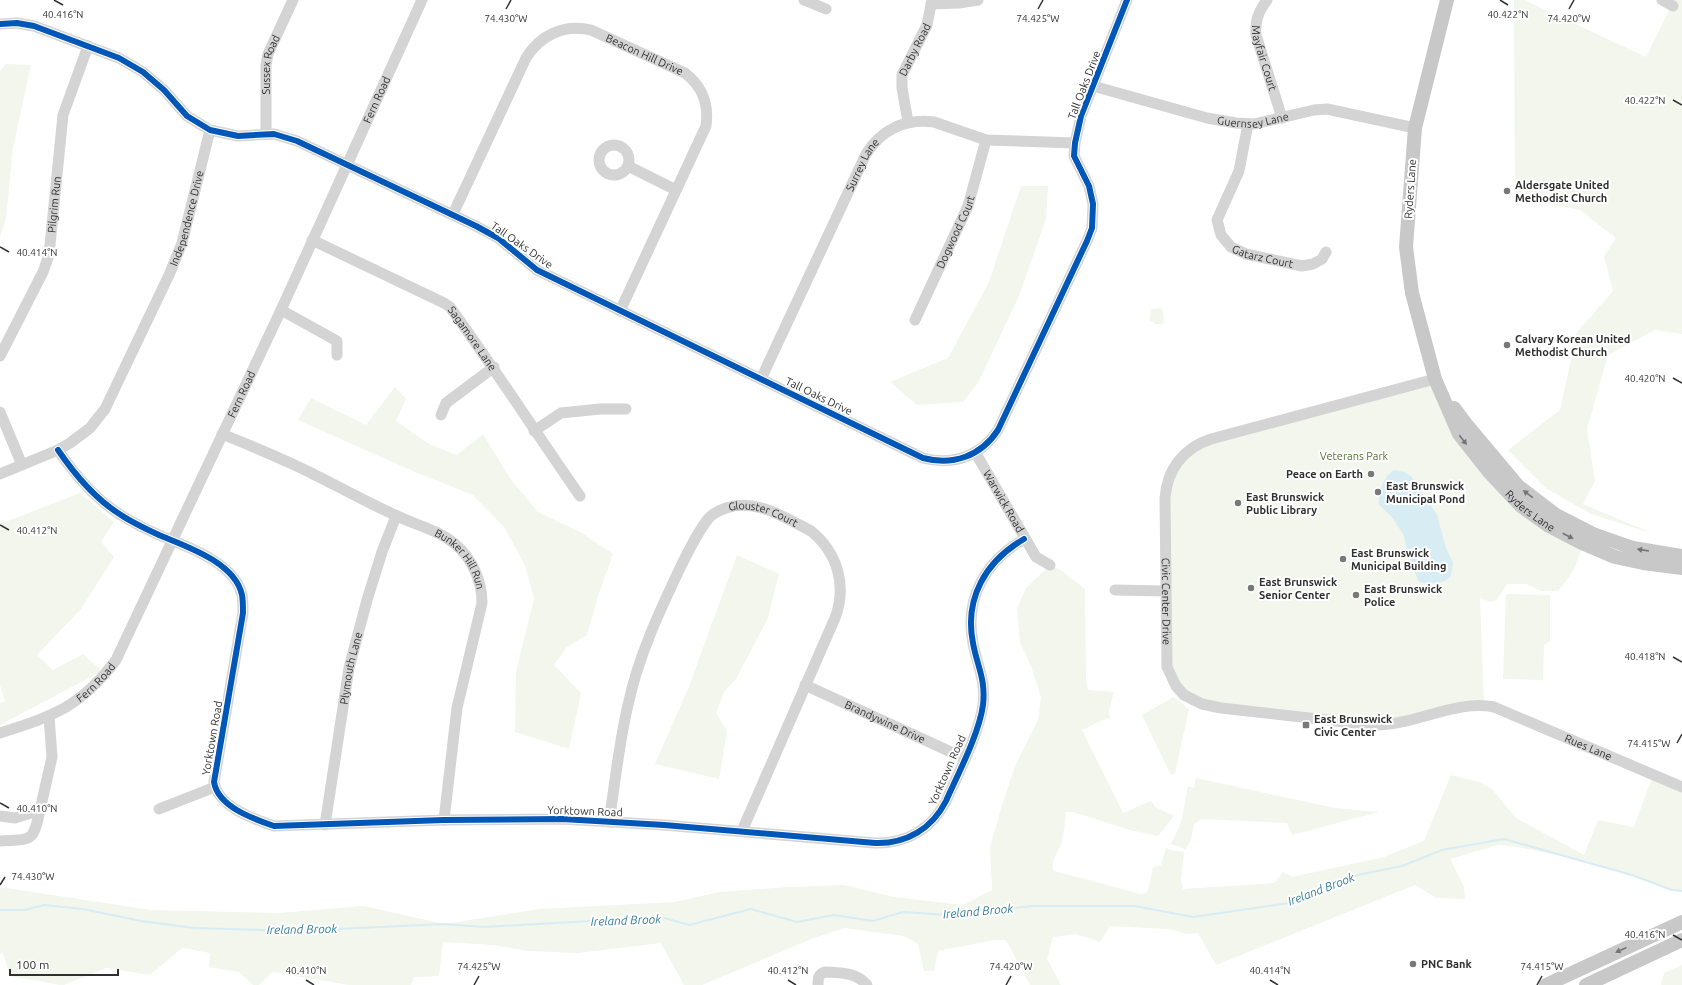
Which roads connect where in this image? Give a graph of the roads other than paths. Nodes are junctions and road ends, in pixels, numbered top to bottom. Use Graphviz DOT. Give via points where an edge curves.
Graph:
graph roads {
  1 [pos="293,0"];
  2 [pos="422,0"];
  3 [pos="804,0"];
  4 [pos="978,0"];
  5 [pos="1127,0"];
  6 [pos="1267,0"];
  7 [pos="1447,0"];
  8 [pos="1662,0"];
  9 [pos="932,2"];
  10 [pos="1673,6"];
  11 [pos="826,10"];
  12 [pos="0,24"];
  13 [pos="88,46"];
  14 [pos="1093,86"];
  15 [pos="1282,118"];
  16 [pos="908,122"];
  17 [pos="1248,124"];
  18 [pos="1415,128"];
  19 [pos="210,130"];
  20 [pos="266,134"];
  21 [pos="986,140"];
  22 [pos="1075,143"];
  23 [pos="347,164"];
  24 [pos="628,166"];
  25 [pos="676,190"];
  26 [pos="453,214"];
  27 [pos="312,240"];
  28 [pos="1326,252"];
  29 [pos="281,310"];
  30 [pos="620,311"];
  31 [pos="915,320"];
  32 [pos="337,355"];
  33 [pos="0,356"];
  34 [pos="494,367"];
  35 [pos="761,379"];
  36 [pos="1435,379"];
  37 [pos="626,409"];
  38 [pos="0,412"];
  39 [pos="442,415"];
  40 [pos="534,431"];
  41 [pos="222,434"];
  42 [pos="58,450"];
  43 [pos="975,452"];
  44 [pos="22,465"];
  45 [pos="0,474"];
  46 [pos="580,496"];
  47 [pos="396,516"];
  48 [pos="1024,539"];
  49 [pos="172,540"];
  50 [pos="1682,556"];
  51 [pos="1050,565"];
  52 [pos="1682,568"];
  53 [pos="1115,590"];
  54 [pos="1165,591"];
  55 [pos="805,685"];
  56 [pos="1494,707"];
  57 [pos="49,716"];
  58 [pos="0,733"];
  59 [pos="964,758"];
  60 [pos="215,787"];
  61 [pos="1682,787"];
  62 [pos="159,809"];
  63 [pos="40,810"];
  64 [pos="0,816"];
  65 [pos="444,820"];
  66 [pos="609,822"];
  67 [pos="325,825"];
  68 [pos="742,831"];
  69 [pos="0,841"];
  70 [pos="1682,922"];
  71 [pos="1682,940"];
  72 [pos="818,985"];
  73 [pos="866,985"];
  74 [pos="1546,985"];
  75 [pos="1586,985"];
  1 -- 20 [label="street, Sussex Road" via="268,54"];
  2 -- 23 [label="street, Fern Road"];
  3 -- 11 [label="street"];
  4 -- 9 [label="street" via="959,3"];
  5 -- 14 [label="street, Tall Oaks Drive"];
  6 -- 15 [label="street, Mayfair Court" via="1255,23 1256,35"];
  7 -- 18 [label="main road, Ryders Lane"];
  8 -- 10 [label="street"];
  9 -- 16 [label="street, Darby Road" via="927,26 902,75"];
  12 -- 13 [label="street" via="34,26"];
  13 -- 19 [label="street" via="119,58 143,72 164,90 187,116"];
  13 -- 33 [label="street, Pilgrim Run" via="63,114 49,255 43,272"];
  14 -- 17 [label="street, Guernsey Lane" via="1207,118"];
  14 -- 22 [label="street, Tall Oaks Drive" via="1081,116"];
  15 -- 17 [label="street, Guernsey Lane"];
  15 -- 18 [label="street, Guernsey Lane" via="1326,109"];
  16 -- 21 [label="street, Surrey Lane" via="934,122"];
  16 -- 35 [label="street, Surrey Lane" via="883,134 866,154"];
  17 -- 28 [label="street, Gatarz Court" via="1239,171 1217,220 1221,235 1231,247 1246,254 1302,266 1322,259"];
  18 -- 36 [label="main road, Ryders Lane" via="1406,247 1412,294"];
  19 -- 20 [label="street, Tall Oaks Drive" via="238,136"];
  19 -- 42 [label="street, Independence Drive" via="182,243 115,391 106,409 90,428"];
  20 -- 23 [label="street, Tall Oaks Drive" via="289,138"];
  21 -- 22 [label="street, Surrey Lane"];
  21 -- 31 [label="street, Dogwood Court" via="968,206"];
  22 -- 43 [label="street, Tall Oaks Drive" via="1074,156 1089,186 1093,204 1092,228 998,430 990,441"];
  23 -- 26 [label="street, Tall Oaks Drive"];
  23 -- 27 [label="street, Fern Road"];
  24 -- 25 [label="street"];
  25 -- 26 [label="street, Beacon Hill Drive" via="706,126 706,106 702,92 693,80 678,70 596,32 573,28 546,37 529,53"];
  25 -- 30 [label="street, Beacon Hill Drive"];
  26 -- 30 [label="street, Tall Oaks Drive" via="498,238 537,270"];
  27 -- 29 [label="street, Fern Road"];
  27 -- 34 [label="street, Sagamore Lane" via="450,307"];
  29 -- 32 [label="street" via="337,340"];
  29 -- 41 [label="street, Fern Road"];
  30 -- 35 [label="street, Tall Oaks Drive"];
  34 -- 39 [label="street" via="446,403"];
  34 -- 40 [label="street, Sagamore Lane"];
  35 -- 43 [label="street, Tall Oaks Drive" via="923,458 949,461"];
  50 -- 36 [label="main road, Ryders Lane, one-way" via="1633,548 1593,534 1556,515 1518,486 1466,424"];
  36 -- 52 [label="main road, Ryders Lane, one-way" via="1459,434 1488,472 1521,506 1549,526 1582,544 1615,557"];
  36 -- 54 [label="street, Civic Center Drive" via="1211,439 1186,452 1173,467 1165,492"];
  37 -- 40 [label="street" via="562,413"];
  38 -- 44 [label="street"];
  40 -- 46 [label="street, Sagamore Lane"];
  41 -- 47 [label="street, Bunker Hill Run" via="302,469"];
  41 -- 49 [label="street, Fern Road"];
  42 -- 44 [label="street, Independence Drive"];
  42 -- 49 [label="street, Yorktown Road" via="102,501 139,526"];
  43 -- 48 [label="street, Warwick Road"];
  44 -- 45 [label="street, Independence Drive"];
  47 -- 65 [label="street, Bunker Hill Run" via="431,530 456,545 471,563 479,579 482,593 482,603 457,708"];
  47 -- 67 [label="street, Plymouth Lane" via="367,600 349,668"];
  48 -- 51 [label="street, Warwick Road" via="1036,557"];
  48 -- 59 [label="street, Yorktown Road" via="1003,553 990,567 973,603 971,633 982,674 983,695 978,726"];
  49 -- 57 [label="street, Fern Road" via="116,660 82,696"];
  49 -- 60 [label="street, Yorktown Road" via="219,563 242,594 243,613"];
  53 -- 54 [label="street"];
  54 -- 56 [label="street, Civic Center Drive" via="1167,667 1176,686 1184,695 1197,702 1221,708 1381,726 1474,705"];
  55 -- 59 [label="street, Brandywine Drive"];
  55 -- 66 [label="street, Glouster Court" via="839,604 840,582 835,560 812,531 770,510 744,505 720,511 709,518 693,541 656,622 640,665 628,704"];
  55 -- 68 [label="street, Glouster Court"];
  56 -- 61 [label="street, Rues Lane"];
  57 -- 58 [label="street, Fern Road"];
  57 -- 63 [label="street" via="52,757"];
  59 -- 68 [label="street, Yorktown Road" via="940,812 924,829 904,839 875,843"];
  60 -- 62 [label="street"];
  60 -- 67 [label="street, Yorktown Road" via="232,807 249,818 274,826"];
  63 -- 64 [label="street" via="15,818"];
  63 -- 69 [label="street" via="37,827 29,839"];
  65 -- 66 [label="street, Yorktown Road" via="562,819"];
  65 -- 67 [label="street, Yorktown Road"];
  66 -- 68 [label="street, Yorktown Road"];
  70 -- 74 [label="main road, one-way"];
  71 -- 75 [label="main road"];
  72 -- 73 [label="street" via="818,978 824,972 849,973 860,977"];
}
